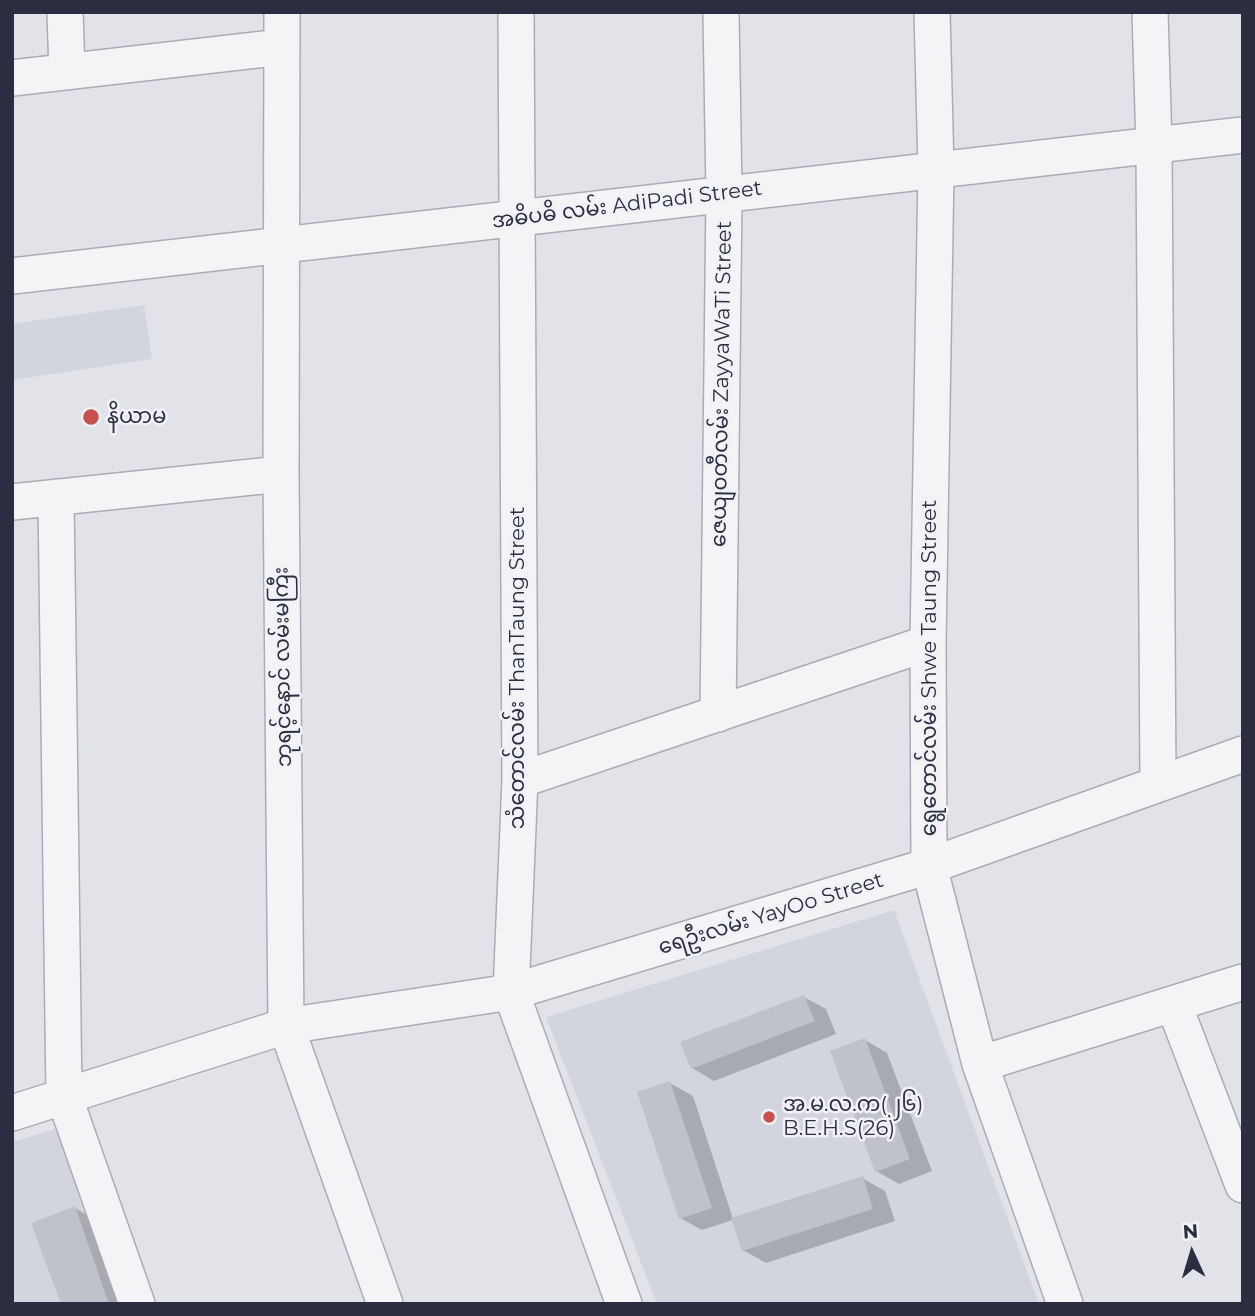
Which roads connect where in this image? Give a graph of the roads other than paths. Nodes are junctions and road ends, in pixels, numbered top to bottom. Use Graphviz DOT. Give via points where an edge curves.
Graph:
graph roads {
  1 [pos="65,12"];
  2 [pos="282,12"];
  3 [pos="516,12"];
  4 [pos="721,12"];
  5 [pos="932,12"];
  6 [pos="1150,12"];
  7 [pos="282,47"];
  8 [pos="66,72"];
  9 [pos="12,78"];
  10 [pos="1243,135"];
  11 [pos="1154,145"];
  12 [pos="936,170"];
  13 [pos="724,194"];
  14 [pos="518,218"];
  15 [pos="282,245"];
  16 [pos="12,276"];
  17 [pos="281,474"];
  18 [pos="56,497"];
  19 [pos="12,502"];
  20 [pos="928,643"];
  21 [pos="719,714"];
  22 [pos="1243,754"];
  23 [pos="520,780"];
  24 [pos="1158,784"];
  25 [pos="929,866"];
  26 [pos="1243,982"];
  27 [pos="511,992"];
  28 [pos="1174,1004"];
  29 [pos="286,1026"];
  30 [pos="980,1064"];
  31 [pos="64,1096"];
  32 [pos="12,1113"];
  33 [pos="1243,1185"];
  34 [pos="137,1304"];
  35 [pos="385,1304"];
  36 [pos="624,1304"];
  37 [pos="1065,1304"];
  1 -- 8 [label="street"];
  2 -- 7 [label="street, ဘုရင့်နောင် လမ်းမကြီး"];
  3 -- 14 [label="street, သံတောင်လမ်း ThanTaung Street"];
  4 -- 13 [label="street, ဇေယျဝတီလမ်း ZayyaWaTi Street"];
  5 -- 12 [label="street, ရွေတောင်လမ်း Shwe Taung Street"];
  6 -- 11 [label="street"];
  7 -- 8 [label="street"];
  7 -- 15 [label="street, ဘုရင့်နောင် လမ်းမကြီး"];
  8 -- 9 [label="street"];
  10 -- 11 [label="street, အဓိပဓိ လမ်း AdiPadi Street"];
  11 -- 12 [label="street, အဓိပဓိ လမ်း AdiPadi Street"];
  11 -- 24 [label="street"];
  12 -- 13 [label="street, အဓိပဓိ လမ်း AdiPadi Street"];
  12 -- 20 [label="street, ရွေတောင်လမ်း Shwe Taung Street"];
  13 -- 14 [label="street, အဓိပဓိ လမ်း AdiPadi Street"];
  13 -- 21 [label="street, ဇေယျဝတီလမ်း ZayyaWaTi Street"];
  14 -- 15 [label="street, အဓိပဓိ လမ်း AdiPadi Street"];
  14 -- 23 [label="street, သံတောင်လမ်း ThanTaung Street"];
  15 -- 16 [label="street, အဓိပဓိ လမ်း AdiPadi Street"];
  15 -- 17 [label="street, ဘုရင့်နောင် လမ်းမကြီး"];
  17 -- 18 [label="street"];
  17 -- 29 [label="street, ဘုရင့်နောင် လမ်းမကြီး"];
  18 -- 19 [label="street"];
  18 -- 31 [label="street"];
  20 -- 21 [label="street"];
  20 -- 25 [label="street, ရွေတောင်လမ်း Shwe Taung Street"];
  21 -- 23 [label="street"];
  22 -- 24 [label="street, ရေဦးလမ်း YayOo Street"];
  23 -- 27 [label="street, သံတောင်လမ်း ThanTaung Street"];
  24 -- 25 [label="street, ရေဦးလမ်း YayOo Street"];
  25 -- 27 [label="street, ရေဦးလမ်း YayOo Street"];
  25 -- 30 [label="street, ရွေတောင်လမ်း Shwe Taung Street"];
  26 -- 28 [label="street"];
  27 -- 29 [label="street, ရေဦးလမ်း YayOo Street"];
  27 -- 36 [label="street, သံတောင်လမ်း ThanTaung Street"];
  28 -- 30 [label="street"];
  28 -- 33 [label="street"];
  29 -- 31 [label="street, ရေဦးလမ်း YayOo Street"];
  29 -- 35 [label="street, ဘုရင့်နောင် လမ်းမကြီး"];
  30 -- 37 [label="street, ရွေတောင်လမ်း Shwe Taung Street"];
  31 -- 32 [label="street, ရေဦးလမ်း YayOo Street"];
  31 -- 34 [label="street"];
}
